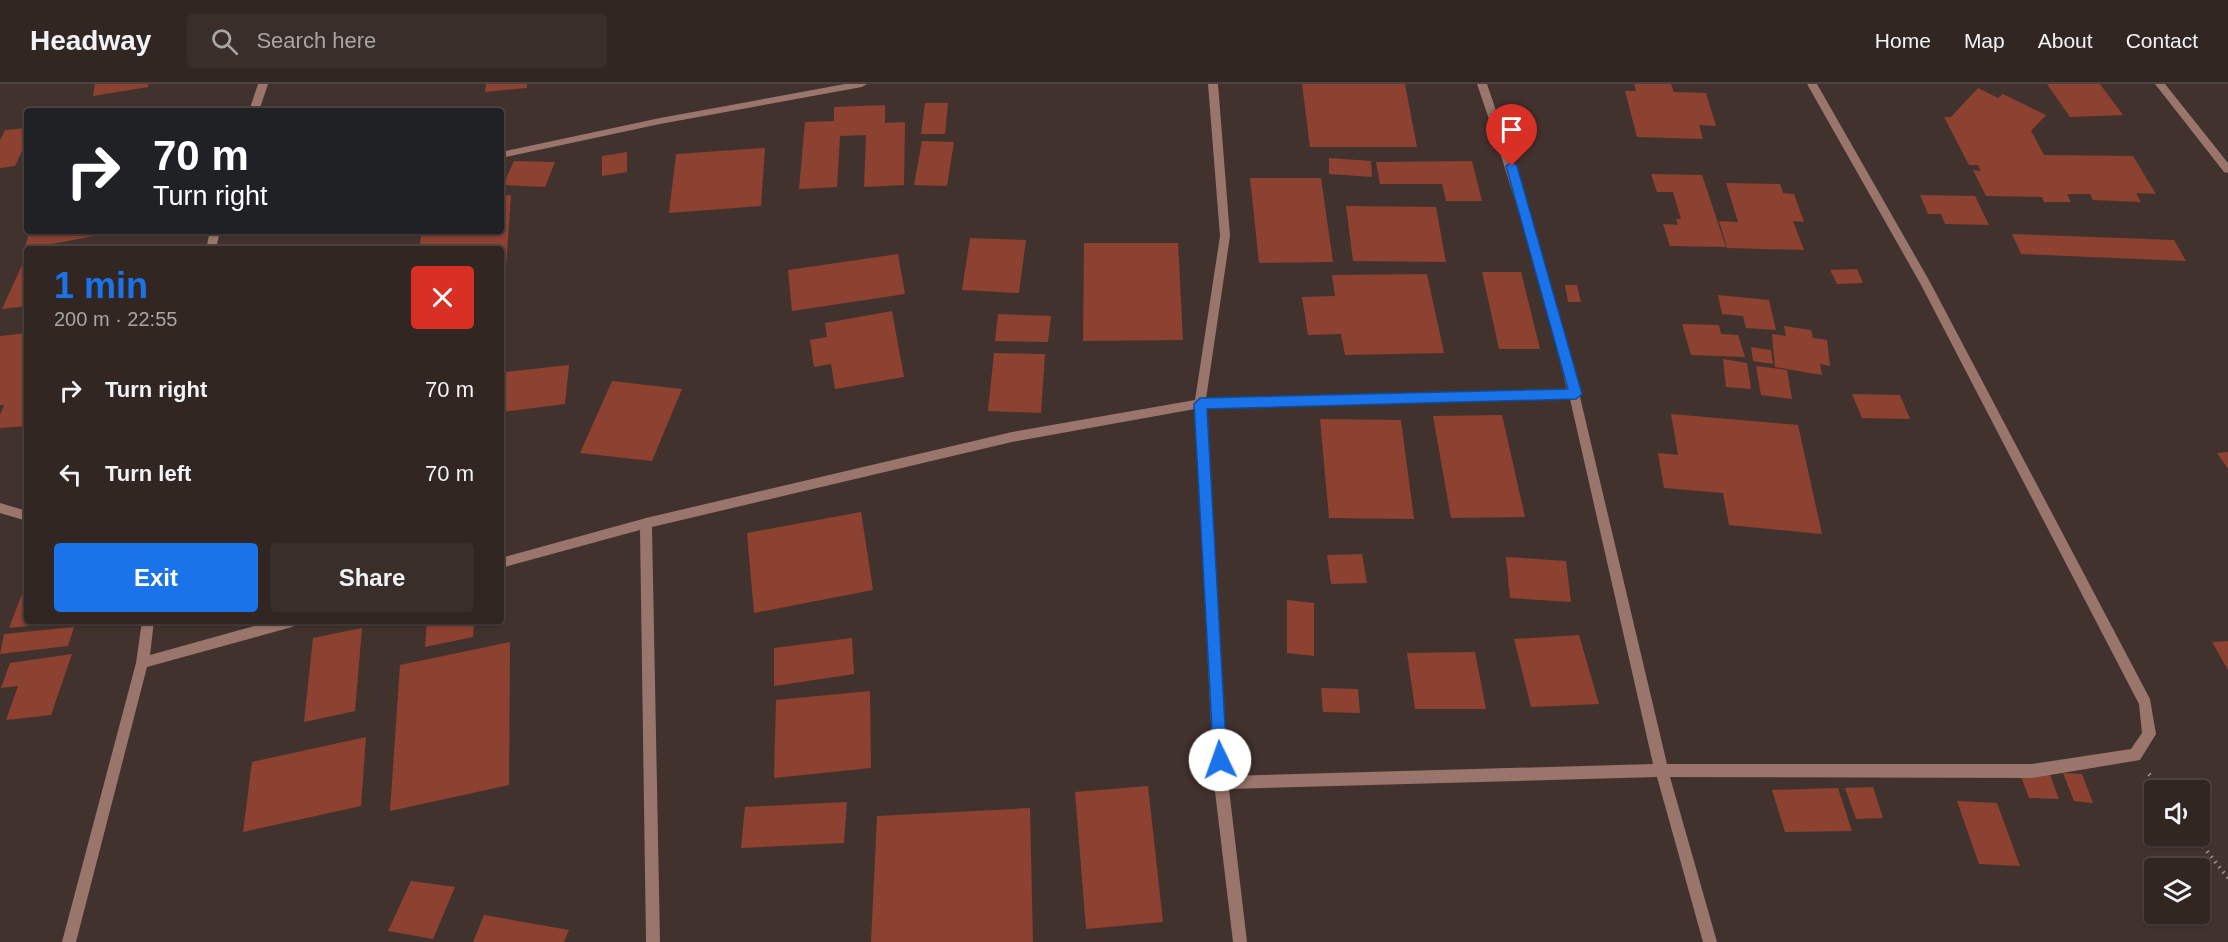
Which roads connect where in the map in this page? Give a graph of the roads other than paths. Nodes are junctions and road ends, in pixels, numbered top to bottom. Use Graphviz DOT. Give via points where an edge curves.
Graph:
graph roads {
  1 [pos="263,84"];
  2 [pos="796,84"];
  3 [pos="862,84"];
  4 [pos="1213,84"];
  5 [pos="1482,84"];
  6 [pos="1812,84"];
  7 [pos="2160,84"];
  8 [pos="799,95"];
  9 [pos="255,108"];
  10 [pos="504,154"];
  11 [pos="2228,170"];
  12 [pos="1576,394"];
  13 [pos="1200,404"];
  14 [pos="0,508"];
  15 [pos="24,515"];
  16 [pos="646,523"];
  17 [pos="504,562"];
  18 [pos="148,624"];
  19 [pos="281,624"];
  20 [pos="142,663"];
  21 [pos="1661,770"];
  22 [pos="1221,783"];
  23 [pos="69,942"];
  24 [pos="653,942"];
  25 [pos="1240,942"];
  26 [pos="1710,942"];
  1 -- 9 [label="street"];
  2 -- 8 [label="street"];
  3 -- 8 [label="street"];
  4 -- 13 [label="street" via="1225,236"];
  5 -- 12 [label="street" via="1512,166"];
  6 -- 21 [label="street" via="1925,282 2145,703 2149,734 2135,755 2032,771"];
  7 -- 11 [label="street"];
  8 -- 10 [label="street"];
  12 -- 13 [label="street"];
  12 -- 21 [label="street"];
  13 -- 16 [label="street" via="1012,437"];
  13 -- 22 [label="street"];
  14 -- 15 [label="street"];
  16 -- 17 [label="street"];
  16 -- 24 [label="street"];
  18 -- 20 [label="street"];
  19 -- 20 [label="street"];
  20 -- 23 [label="street"];
  21 -- 22 [label="street"];
  21 -- 26 [label="street"];
  22 -- 25 [label="street"];
}
